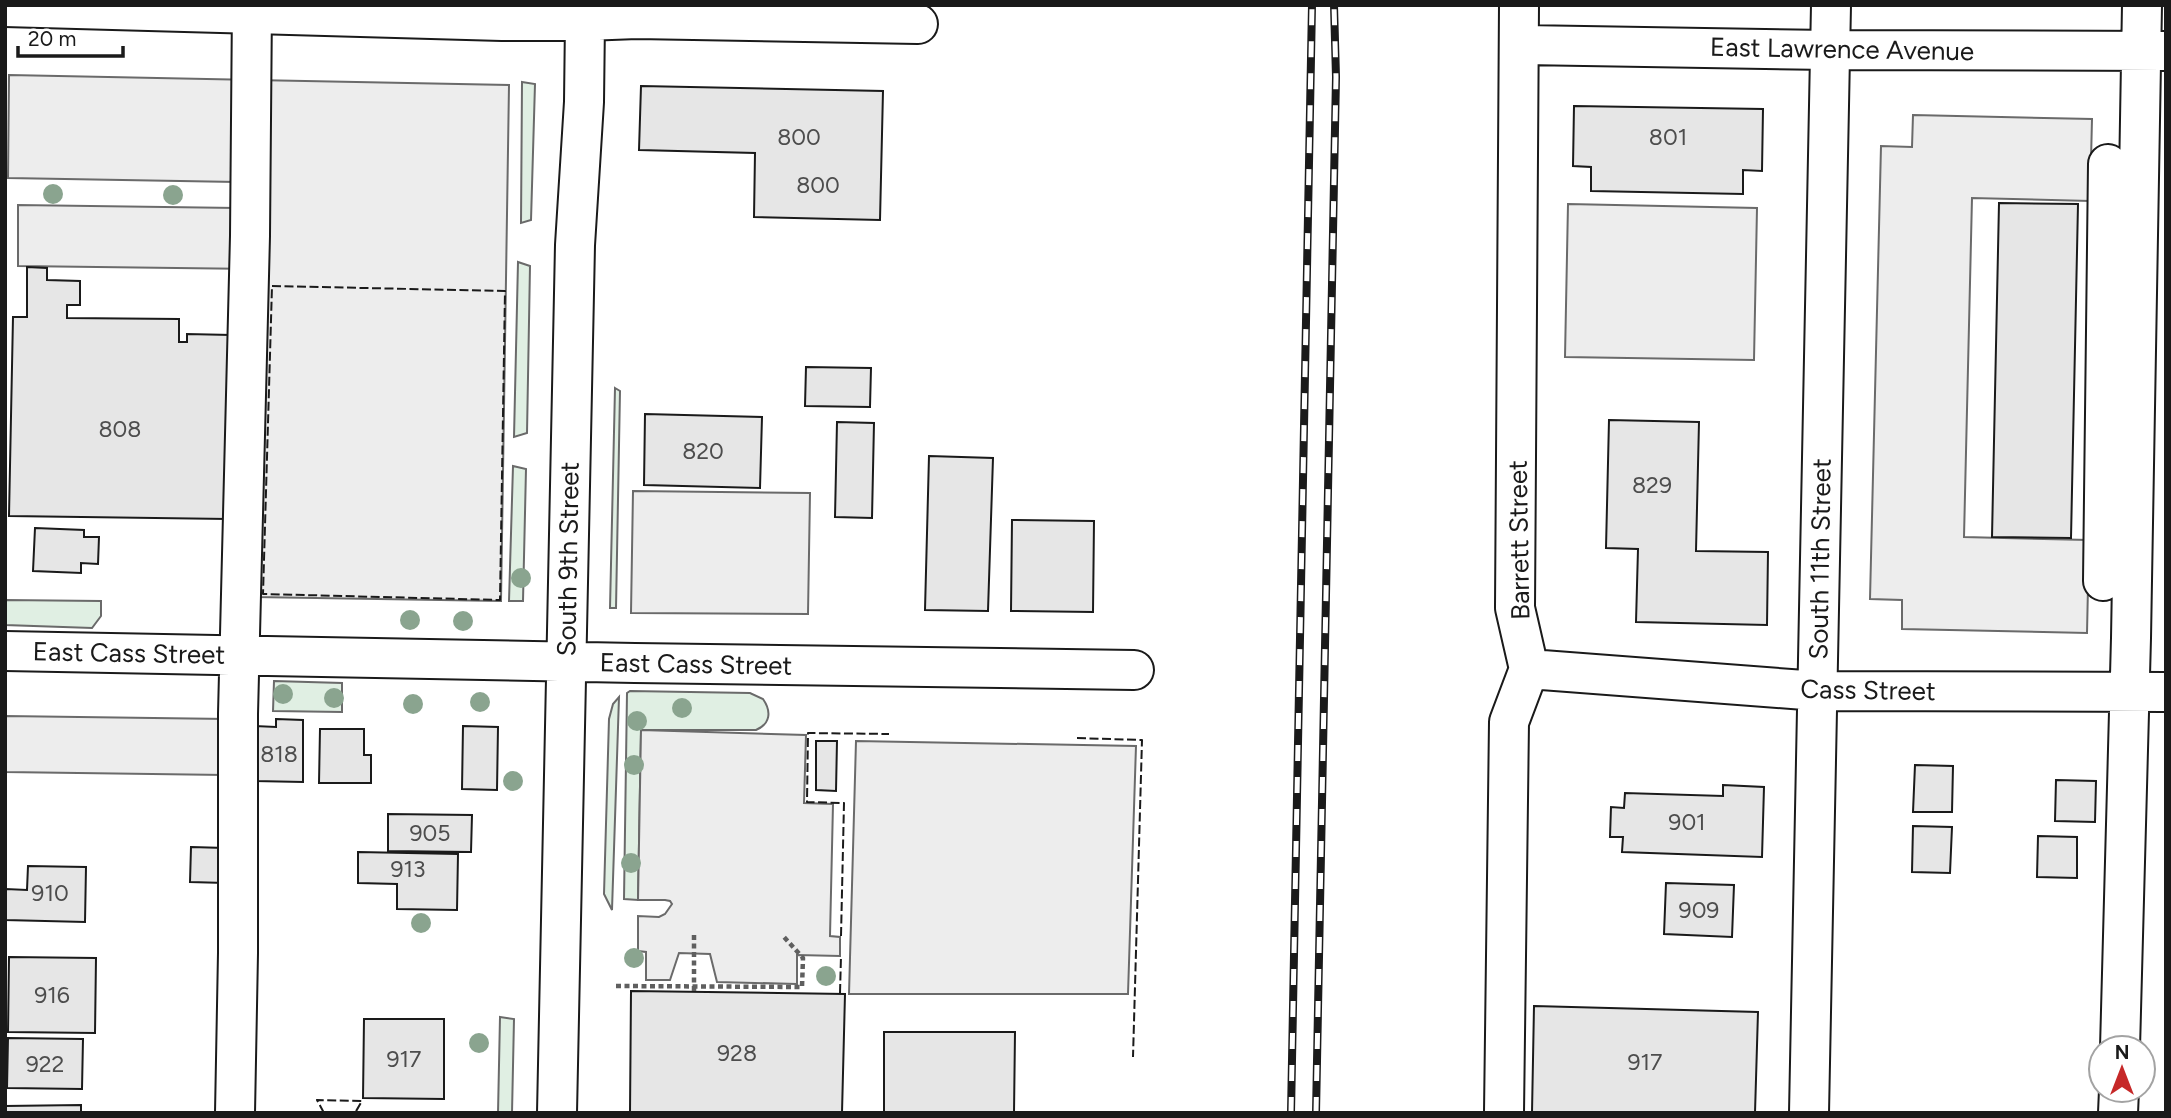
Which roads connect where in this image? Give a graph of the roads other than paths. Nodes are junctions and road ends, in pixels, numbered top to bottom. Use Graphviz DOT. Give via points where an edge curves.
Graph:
graph roads {
  1 [pos="1520,5"];
  2 [pos="1831,5"];
  3 [pos="2142,5"];
  4 [pos="5,7"];
  5 [pos="252,10"];
  6 [pos="586,13"];
  7 [pos="918,24"];
  8 [pos="1518,44"];
  9 [pos="1829,50"];
  10 [pos="2154,51"];
  11 [pos="2108,164"];
  12 [pos="2103,581"];
  13 [pos="5,651"];
  14 [pos="240,654"];
  15 [pos="566,662"];
  16 [pos="1529,669"];
  17 [pos="1134,670"];
  18 [pos="1818,691"];
  19 [pos="2148,692"];
  20 [pos="2121,1034"];
  21 [pos="235,1113"];
  22 [pos="557,1113"];
  23 [pos="1504,1113"];
  24 [pos="1809,1113"];
  1 -- 8 [label="street, Barrett Street"];
  2 -- 9 [label="street, South 11th Street"];
  3 -- 10 [label="street"];
  4 -- 5 [label="street"];
  5 -- 6 [label="street"];
  5 -- 14 [label="street"];
  6 -- 7 [label="street" via="637,19"];
  6 -- 15 [label="street, South 9th Street" via="575,245"];
  8 -- 9 [label="street, East Lawrence Avenue"];
  8 -- 16 [label="street, Barrett Street" via="1515,608"];
  9 -- 10 [label="street, East Lawrence Avenue"];
  9 -- 18 [label="street, South 11th Street"];
  10 -- 19 [label="street"];
  11 -- 12 [label="street"];
  13 -- 14 [label="street, East Cass Street"];
  14 -- 15 [label="street, East Cass Street"];
  14 -- 21 [label="street"];
  15 -- 17 [label="street, East Cass Street"];
  15 -- 22 [label="street, South 9th Street"];
  16 -- 18 [label="street, Cass Street"];
  16 -- 23 [label="street" via="1509,722"];
  18 -- 19 [label="street, Cass Street"];
  18 -- 24 [label="street, South 11th Street"];
  19 -- 20 [label="street"];
}
